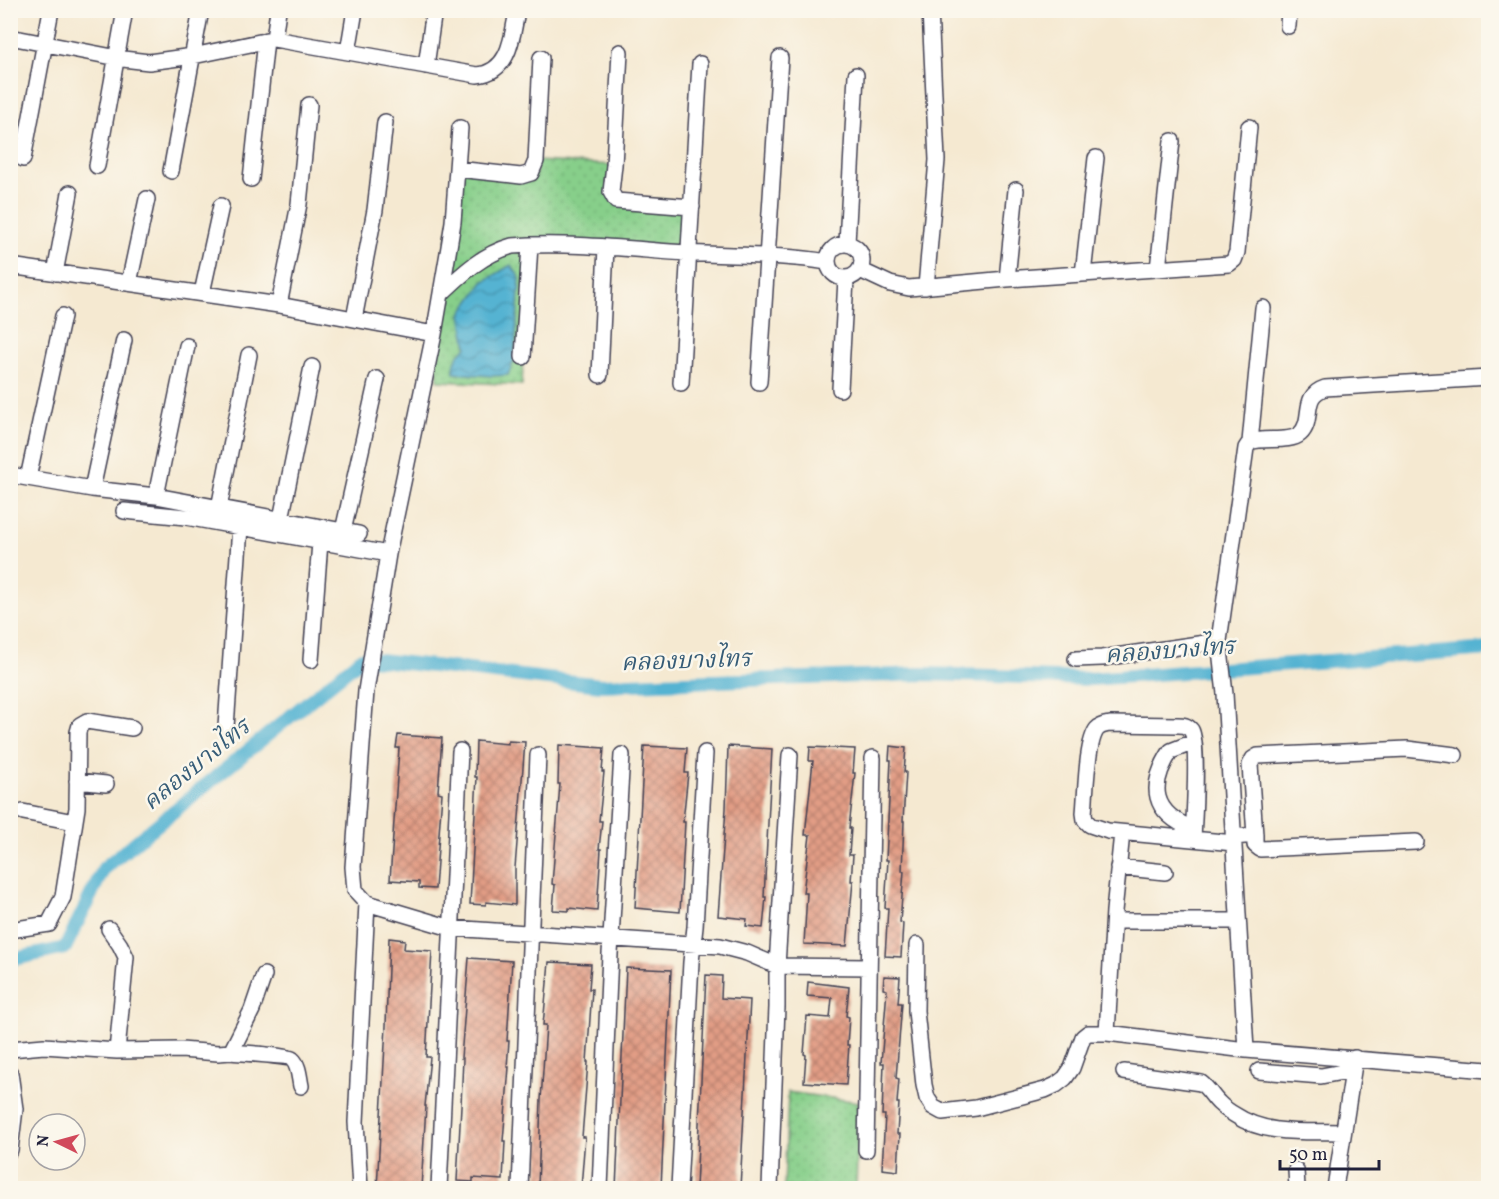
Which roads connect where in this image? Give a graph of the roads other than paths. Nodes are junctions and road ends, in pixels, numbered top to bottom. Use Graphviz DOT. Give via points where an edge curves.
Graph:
graph roads {
  1 [pos="51,10"];
  2 [pos="125,10"];
  3 [pos="201,10"];
  4 [pos="278,10"];
  5 [pos="355,10"];
  6 [pos="434,10"];
  7 [pos="930,10"];
  8 [pos="517,11"];
  9 [pos="10,37"];
  10 [pos="270,39"];
  11 [pos="45,44"];
  12 [pos="348,52"];
  13 [pos="620,52"];
  14 [pos="193,56"];
  15 [pos="117,58"];
  16 [pos="541,58"];
  17 [pos="780,58"];
  18 [pos="700,64"];
  19 [pos="426,66"];
  20 [pos="856,75"];
  21 [pos="309,105"];
  22 [pos="385,122"];
  23 [pos="1249,127"];
  24 [pos="460,128"];
  25 [pos="1172,141"];
  26 [pos="1096,158"];
  27 [pos="23,159"];
  28 [pos="97,166"];
  29 [pos="457,169"];
  30 [pos="171,171"];
  31 [pos="251,179"];
  32 [pos="1016,190"];
  33 [pos="70,192"];
  34 [pos="147,199"];
  35 [pos="221,206"];
  36 [pos="692,207"];
  37 [pos="848,243"];
  38 [pos="530,245"];
  39 [pos="606,247"];
  40 [pos="688,253"];
  41 [pos="769,255"];
  42 [pos="827,262"];
  43 [pos="10,266"];
  44 [pos="1158,269"];
  45 [pos="860,270"];
  46 [pos="55,273"];
  47 [pos="1083,274"];
  48 [pos="846,279"];
  49 [pos="1007,279"];
  50 [pos="129,283"];
  51 [pos="926,287"];
  52 [pos="202,293"];
  53 [pos="441,294"];
  54 [pos="279,305"];
  55 [pos="1263,308"];
  56 [pos="63,316"];
  57 [pos="354,319"];
  58 [pos="434,334"];
  59 [pos="124,340"];
  60 [pos="187,346"];
  61 [pos="249,355"];
  62 [pos="523,357"];
  63 [pos="312,367"];
  64 [pos="600,375"];
  65 [pos="376,378"];
  66 [pos="1488,378"];
  67 [pos="759,382"];
  68 [pos="681,383"];
  69 [pos="840,389"];
  70 [pos="1253,440"];
  71 [pos="10,475"];
  72 [pos="28,477"];
  73 [pos="92,489"];
  74 [pos="156,496"];
  75 [pos="219,508"];
  76 [pos="124,511"];
  77 [pos="281,519"];
  78 [pos="240,527"];
  79 [pos="320,542"];
  80 [pos="388,554"];
  81 [pos="1219,642"];
  82 [pos="1076,659"];
  83 [pos="311,660"];
  84 [pos="226,727"];
  85 [pos="132,728"];
  86 [pos="1194,742"];
  87 [pos="460,751"];
  88 [pos="705,753"];
  89 [pos="538,755"];
  90 [pos="622,755"];
  91 [pos="790,755"];
  92 [pos="1455,755"];
  93 [pos="873,758"];
  94 [pos="77,781"];
  95 [pos="106,784"];
  96 [pos="23,812"];
  97 [pos="74,822"];
  98 [pos="1122,833"];
  99 [pos="1193,833"];
  100 [pos="1255,835"];
  101 [pos="1234,840"];
  102 [pos="1416,842"];
  103 [pos="1118,867"];
  104 [pos="1165,872"];
  105 [pos="367,903"];
  106 [pos="1114,921"];
  107 [pos="1238,921"];
  108 [pos="451,928"];
  109 [pos="109,929"];
  110 [pos="10,930"];
  111 [pos="531,933"];
  112 [pos="612,939"];
  113 [pos="693,944"];
  114 [pos="917,945"];
  115 [pos="777,966"];
  116 [pos="869,966"];
  117 [pos="264,975"];
  118 [pos="1107,1033"];
  119 [pos="10,1049"];
  120 [pos="1246,1050"];
  121 [pos="117,1052"];
  122 [pos="231,1052"];
  123 [pos="1354,1064"];
  124 [pos="1488,1070"];
  125 [pos="1259,1071"];
  126 [pos="1124,1072"];
  127 [pos="10,1073"];
  128 [pos="301,1086"];
  129 [pos="1343,1132"];
  130 [pos="10,1150"];
  131 [pos="866,1150"];
  132 [pos="1296,1170"];
  133 [pos="360,1188"];
  134 [pos="439,1188"];
  135 [pos="520,1188"];
  136 [pos="600,1188"];
  137 [pos="679,1188"];
  138 [pos="770,1188"];
  139 [pos="1297,1188"];
  140 [pos="1335,1188"];
  1 -- 11 [label="street"];
  2 -- 15 [label="street"];
  3 -- 14 [label="street"];
  4 -- 10 [label="street"];
  5 -- 12 [label="street"];
  6 -- 19 [label="street"];
  7 -- 51 [label="street" via="937,160"];
  8 -- 19 [label="street" via="506,58 496,68 477,75"];
  9 -- 11 [label="street"];
  10 -- 12 [label="street"];
  10 -- 14 [label="street"];
  10 -- 31 [label="street"];
  11 -- 15 [label="street"];
  11 -- 27 [label="street"];
  12 -- 19 [label="street"];
  13 -- 36 [label="street" via="613,198"];
  14 -- 15 [label="street" via="149,62"];
  14 -- 30 [label="street"];
  15 -- 28 [label="street"];
  16 -- 29 [label="street" via="536,161 531,173 521,176"];
  17 -- 41 [label="street"];
  18 -- 36 [label="street"];
  20 -- 37 [label="street"];
  21 -- 54 [label="street" via="299,204"];
  22 -- 57 [label="street" via="375,210"];
  23 -- 44 [label="street" via="1234,260 1228,264"];
  24 -- 29 [label="street"];
  25 -- 44 [label="street"];
  26 -- 47 [label="street"];
  29 -- 53 [label="street"];
  32 -- 49 [label="street"];
  33 -- 46 [label="street"];
  34 -- 50 [label="street"];
  35 -- 52 [label="street"];
  36 -- 40 [label="street"];
  37 -- 42 [label="street" via="837,245"];
  37 -- 45 [label="street" via="861,253"];
  38 -- 39 [label="street"];
  38 -- 53 [label="street" via="498,250 470,267"];
  38 -- 62 [label="street"];
  39 -- 40 [label="street"];
  39 -- 64 [label="street"];
  40 -- 41 [label="street"];
  40 -- 68 [label="street"];
  41 -- 42 [label="street"];
  41 -- 67 [label="street"];
  42 -- 48 [label="street" via="833,274"];
  43 -- 46 [label="street"];
  44 -- 47 [label="street"];
  45 -- 48 [label="street"];
  45 -- 51 [label="street" via="890,284"];
  46 -- 50 [label="street"];
  47 -- 49 [label="street"];
  48 -- 69 [label="street"];
  49 -- 51 [label="street"];
  50 -- 52 [label="street"];
  52 -- 54 [label="street"];
  53 -- 58 [label="street"];
  54 -- 57 [label="street"];
  55 -- 70 [label="street"];
  56 -- 72 [label="street"];
  57 -- 58 [label="street"];
  58 -- 80 [label="street"];
  59 -- 73 [label="street"];
  60 -- 74 [label="street"];
  61 -- 75 [label="street"];
  63 -- 77 [label="street"];
  65 -- 77 [label="street" via="351,532"];
  66 -- 70 [label="street" via="1316,390 1301,434"];
  70 -- 81 [label="street" via="1246,448"];
  71 -- 72 [label="street"];
  72 -- 73 [label="street"];
  73 -- 74 [label="street"];
  74 -- 75 [label="street"];
  75 -- 77 [label="street"];
  76 -- 78 [label="street" via="186,516"];
  78 -- 79 [label="street"];
  78 -- 84 [label="street"];
  79 -- 80 [label="street"];
  79 -- 83 [label="street"];
  80 -- 105 [label="street" via="366,692 353,867 355,890"];
  81 -- 82 [label="street"];
  81 -- 101 [label="street"];
  85 -- 94 [label="street" via="87,721 80,725"];
  86 -- 98 [label="street" via="1187,726 1110,724 1096,731 1091,742 1085,820 1097,828"];
  86 -- 99 [label="street"];
  86 -- 99 [label="street" via="1171,751 1157,778 1159,803"];
  87 -- 108 [label="street"];
  88 -- 113 [label="street"];
  89 -- 111 [label="street"];
  90 -- 112 [label="street"];
  91 -- 115 [label="street"];
  92 -- 100 [label="street" via="1407,749 1258,756 1250,765"];
  93 -- 116 [label="street"];
  94 -- 95 [label="street"];
  94 -- 97 [label="street"];
  96 -- 97 [label="street"];
  97 -- 110 [label="street" via="63,897 56,913 49,924"];
  98 -- 99 [label="street"];
  98 -- 103 [label="street"];
  99 -- 101 [label="street"];
  100 -- 101 [label="street"];
  100 -- 102 [label="street" via="1255,844 1260,849"];
  101 -- 107 [label="street"];
  103 -- 104 [label="street"];
  103 -- 106 [label="street"];
  105 -- 108 [label="street"];
  105 -- 133 [label="street" via="356,1122"];
  106 -- 107 [label="street"];
  106 -- 118 [label="street"];
  107 -- 120 [label="street"];
  108 -- 111 [label="street"];
  108 -- 134 [label="street"];
  109 -- 121 [label="street" via="126,957"];
  111 -- 112 [label="street"];
  111 -- 135 [label="street"];
  112 -- 113 [label="street"];
  112 -- 136 [label="street"];
  113 -- 115 [label="street" via="747,953"];
  113 -- 137 [label="street"];
  114 -- 118 [label="street" via="916,1011 924,1085 927,1098 942,1112 976,1108 1051,1087 1072,1068 1083,1037 1088,1033"];
  115 -- 116 [label="street"];
  115 -- 138 [label="street"];
  116 -- 131 [label="street"];
  117 -- 122 [label="street"];
  118 -- 120 [label="street"];
  119 -- 121 [label="street" via="44,1046"];
  120 -- 123 [label="street"];
  121 -- 122 [label="street"];
  122 -- 128 [label="street" via="289,1056 298,1069"];
  123 -- 124 [label="street"];
  123 -- 125 [label="street" via="1321,1076"];
  123 -- 129 [label="street"];
  126 -- 129 [label="street" via="1201,1083 1219,1104 1257,1127"];
  127 -- 130 [label="street" via="15,1109"];
  129 -- 140 [label="street"];
  132 -- 139 [label="street"];
}
